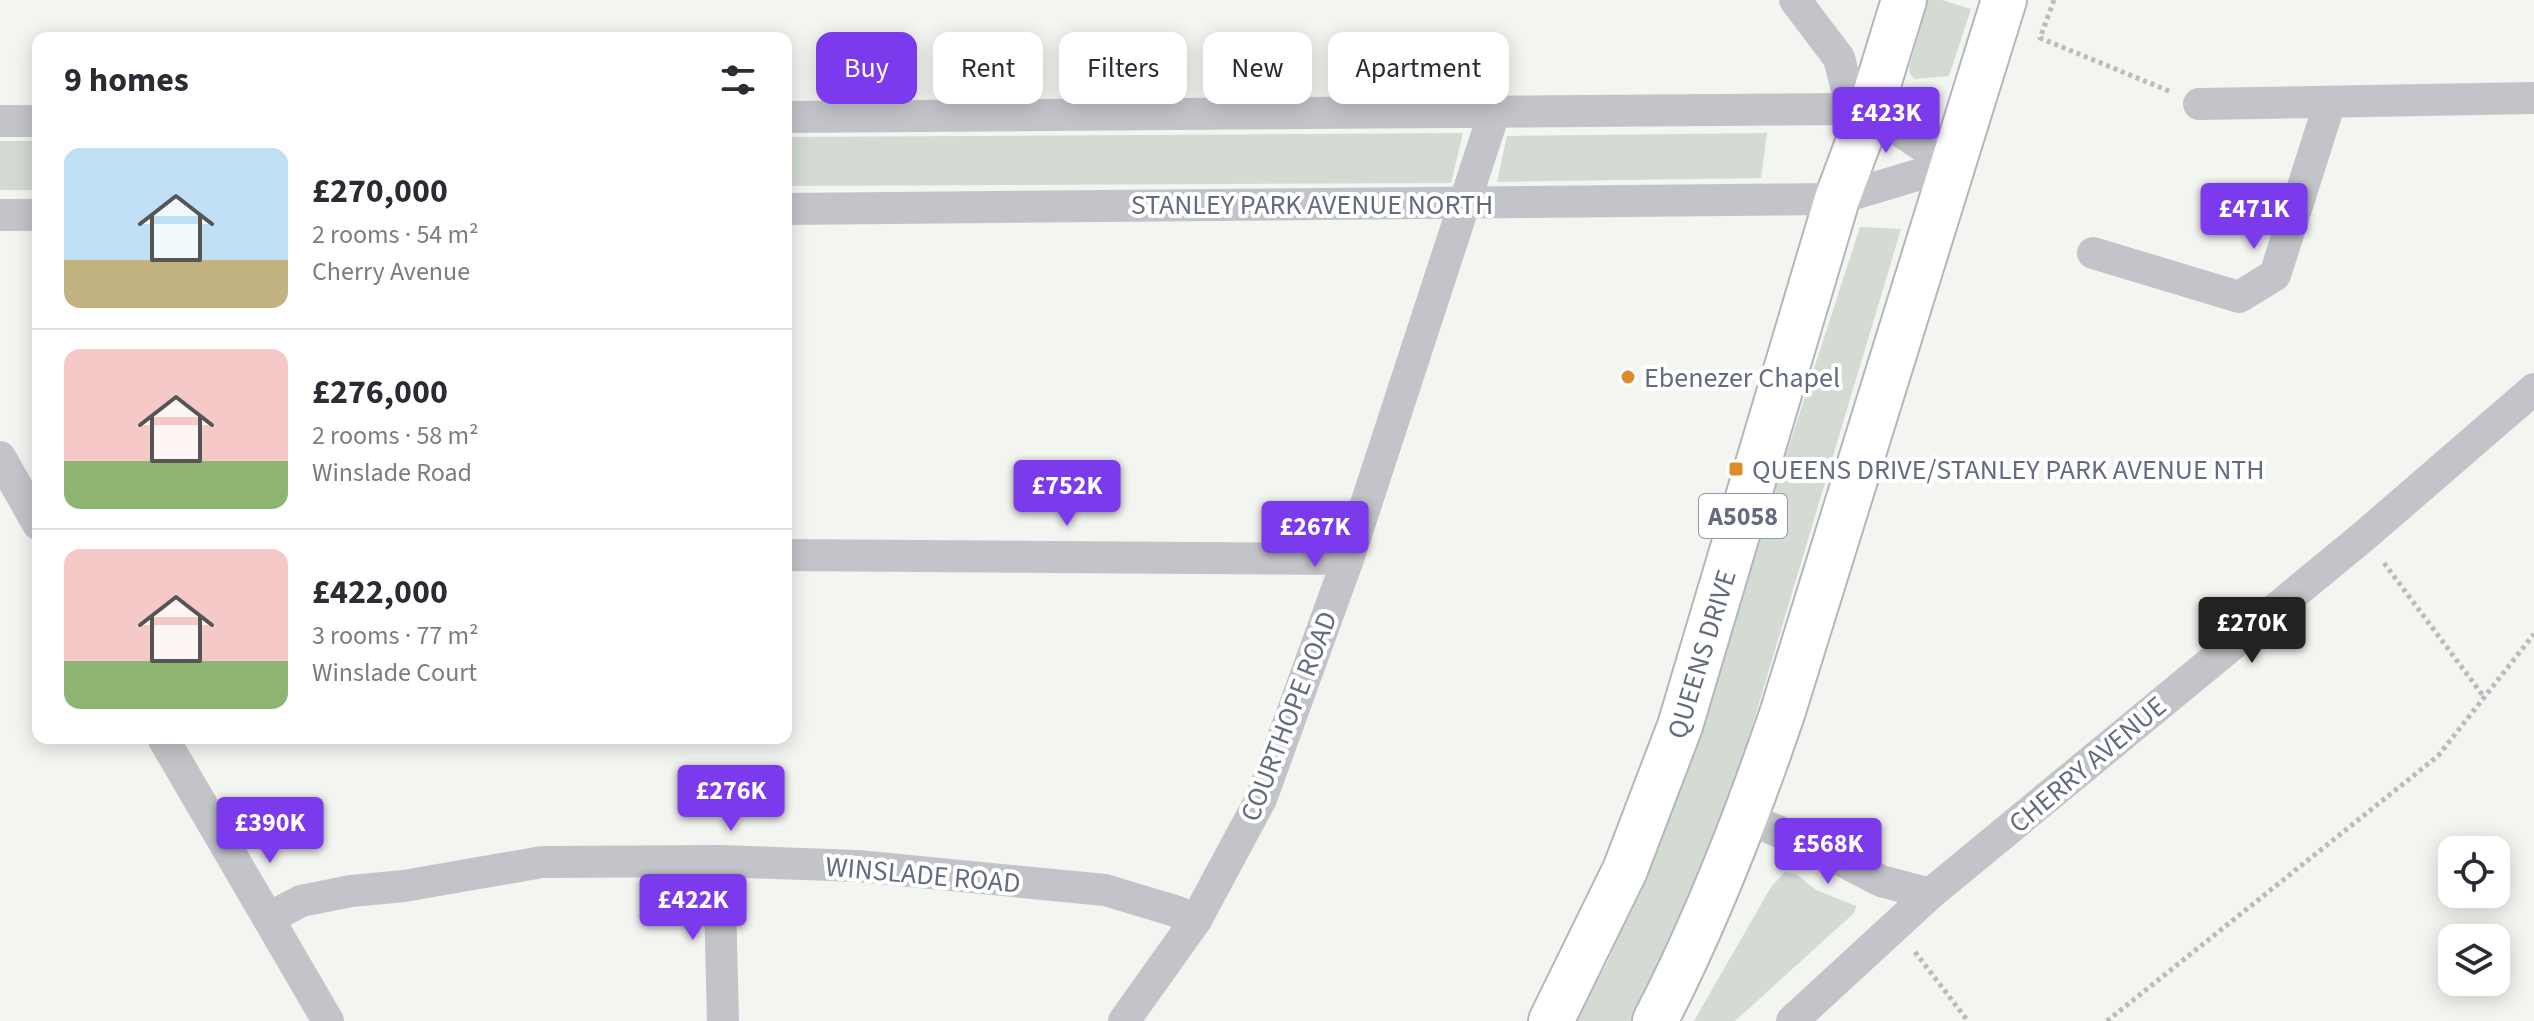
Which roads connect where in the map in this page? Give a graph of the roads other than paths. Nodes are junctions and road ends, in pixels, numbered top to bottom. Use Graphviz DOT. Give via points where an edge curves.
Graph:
graph roads {
  1 [pos="1795,0"];
  2 [pos="1904,0"];
  3 [pos="2004,0"];
  4 [pos="2534,98"];
  5 [pos="2330,102"];
  6 [pos="2199,104"];
  7 [pos="1861,110"];
  8 [pos="1494,113"];
  9 [pos="792,117"];
  10 [pos="0,121"];
  11 [pos="32,121"];
  12 [pos="1951,165"];
  13 [pos="1837,199"];
  14 [pos="1464,203"];
  15 [pos="792,209"];
  16 [pos="0,215"];
  17 [pos="32,215"];
  18 [pos="2093,253"];
  19 [pos="2534,389"];
  20 [pos="0,457"];
  21 [pos="32,513"];
  22 [pos="792,555"];
  23 [pos="1348,559"];
  24 [pos="167,744"];
  25 [pos="1747,818"];
  26 [pos="719,861"];
  27 [pos="1930,894"];
  28 [pos="269,918"];
  29 [pos="1196,920"];
  30 [pos="328,1021"];
  31 [pos="723,1021"];
  32 [pos="1124,1021"];
  33 [pos="1551,1021"];
  34 [pos="1655,1021"];
  35 [pos="1792,1021"];
  1 -- 7 [label="street" via="1839,58"];
  2 -- 7 [label="highway, QUEENS DRIVE / A5058"];
  3 -- 12 [label="highway"];
  4 -- 5 [label="street"];
  5 -- 6 [label="street"];
  5 -- 18 [label="street" via="2275,275 2239,297"];
  7 -- 8 [label="street"];
  7 -- 12 [label="street"];
  7 -- 13 [label="highway, QUEENS DRIVE / A5058"];
  8 -- 9 [label="street"];
  8 -- 14 [label="street, COURTHOPE ROAD"];
  10 -- 11 [label="street"];
  12 -- 13 [label="street, STANLEY PARK AVENUE NORTH"];
  12 -- 25 [label="highway"];
  13 -- 14 [label="street, STANLEY PARK AVENUE NORTH"];
  13 -- 33 [label="highway, QUEENS DRIVE / A5058" via="1680,726 1625,870"];
  14 -- 15 [label="street, STANLEY PARK AVENUE NORTH"];
  14 -- 23 [label="street, COURTHOPE ROAD"];
  16 -- 17 [label="street"];
  19 -- 27 [label="street, CHERRY AVENUE"];
  20 -- 21 [label="street"];
  22 -- 23 [label="street"];
  23 -- 29 [label="street, COURTHOPE ROAD" via="1261,799"];
  24 -- 28 [label="street"];
  25 -- 27 [label="street" via="1881,881"];
  25 -- 34 [label="highway"];
  26 -- 28 [label="street, WINSLADE ROAD" via="542,862 314,898"];
  26 -- 29 [label="street, WINSLADE ROAD" via="858,866 1105,890"];
  26 -- 31 [label="street"];
  27 -- 35 [label="street, CHERRY AVENUE"];
  28 -- 30 [label="street"];
  29 -- 32 [label="street, COURTHOPE ROAD"];
}
